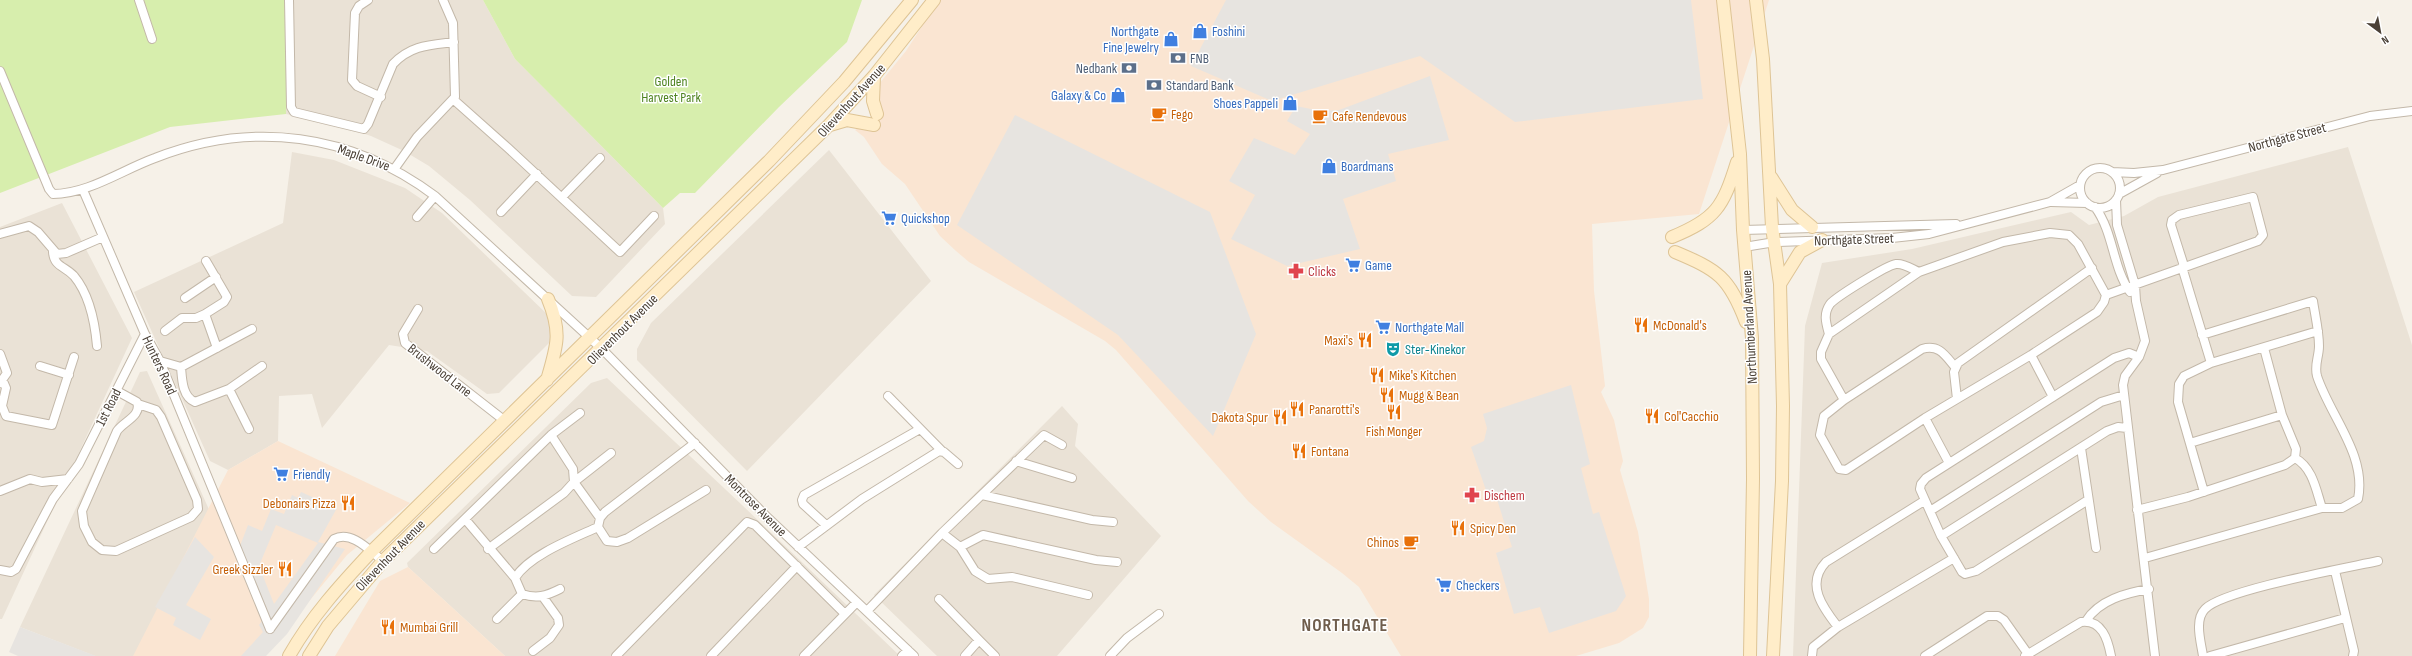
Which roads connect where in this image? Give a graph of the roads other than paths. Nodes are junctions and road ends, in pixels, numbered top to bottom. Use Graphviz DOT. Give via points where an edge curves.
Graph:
graph roads {
  1 [pos="139,0"];
  2 [pos="289,0"];
  3 [pos="368,0"];
  4 [pos="443,0"];
  5 [pos="912,0"];
  6 [pos="934,0"];
  7 [pos="1723,0"];
  8 [pos="1756,0"];
  9 [pos="152,39"];
  10 [pos="454,42"];
  11 [pos="0,71"];
  12 [pos="874,76"];
  13 [pos="381,97"];
  14 [pos="454,100"];
  15 [pos="2412,110"];
  16 [pos="829,125"];
  17 [pos="1740,154"];
  18 [pos="600,158"];
  19 [pos="395,168"];
  20 [pos="2163,170"];
  21 [pos="2112,172"];
  22 [pos="537,174"];
  23 [pos="1770,174"];
  24 [pos="2080,185"];
  25 [pos="83,190"];
  26 [pos="435,196"];
  27 [pos="562,197"];
  28 [pos="2118,197"];
  29 [pos="2050,202"];
  30 [pos="2087,203"];
  31 [pos="2095,207"];
  32 [pos="501,212"];
  33 [pos="654,216"];
  34 [pos="417,217"];
  35 [pos="1964,224"];
  36 [pos="1772,227"];
  37 [pos="1812,227"];
  38 [pos="1743,230"];
  39 [pos="2119,232"];
  40 [pos="0,234"];
  41 [pos="2110,235"];
  42 [pos="103,237"];
  43 [pos="1672,237"];
  44 [pos="1822,240"];
  45 [pos="1774,242"];
  46 [pos="1744,247"];
  47 [pos="53,252"];
  48 [pos="1674,252"];
  49 [pos="206,261"];
  50 [pos="2183,266"];
  51 [pos="2092,268"];
  52 [pos="1919,272"];
  53 [pos="216,277"];
  54 [pos="1780,284"];
  55 [pos="2131,286"];
  56 [pos="2106,295"];
  57 [pos="184,298"];
  58 [pos="548,298"];
  59 [pos="418,309"];
  60 [pos="205,314"];
  61 [pos="252,329"];
  62 [pos="165,331"];
  63 [pos="2318,331"];
  64 [pos="145,334"];
  65 [pos="1829,334"];
  66 [pos="2202,335"];
  67 [pos="591,338"];
  68 [pos="1752,338"];
  69 [pos="97,346"];
  70 [pos="216,348"];
  71 [pos="2264,348"];
  72 [pos="602,349"];
  73 [pos="0,354"];
  74 [pos="2031,355"];
  75 [pos="74,357"];
  76 [pos="2139,357"];
  77 [pos="160,361"];
  78 [pos="2211,363"];
  79 [pos="40,366"];
  80 [pos="262,366"];
  81 [pos="181,367"];
  82 [pos="1955,367"];
  83 [pos="68,375"];
  84 [pos="546,381"];
  85 [pos="1,382"];
  86 [pos="229,389"];
  87 [pos="117,391"];
  88 [pos="2124,395"];
  89 [pos="888,396"];
  90 [pos="2053,397"];
  91 [pos="1957,399"];
  92 [pos="1844,400"];
  93 [pos="138,404"];
  94 [pos="580,413"];
  95 [pos="2282,415"];
  96 [pos="1925,418"];
  97 [pos="505,421"];
  98 [pos="2127,428"];
  99 [pos="249,429"];
  100 [pos="920,429"];
  101 [pos="551,436"];
  102 [pos="695,443"];
  103 [pos="2190,443"];
  104 [pos="1062,445"];
  105 [pos="2081,448"];
  106 [pos="942,451"];
  107 [pos="611,453"];
  108 [pos="2294,458"];
  109 [pos="1016,461"];
  110 [pos="1949,463"];
  111 [pos="958,464"];
  112 [pos="1072,478"];
  113 [pos="68,479"];
  114 [pos="574,482"];
  115 [pos="706,490"];
  116 [pos="0,491"];
  117 [pos="2204,492"];
  118 [pos="982,495"];
  119 [pos="2088,500"];
  120 [pos="1924,502"];
  121 [pos="2322,508"];
  122 [pos="2137,510"];
  123 [pos="1930,511"];
  124 [pos="465,520"];
  125 [pos="1113,522"];
  126 [pos="599,523"];
  127 [pos="826,525"];
  128 [pos="942,533"];
  129 [pos="1941,536"];
  130 [pos="798,547"];
  131 [pos="960,547"];
  132 [pos="2096,548"];
  133 [pos="434,549"];
  134 [pos="488,549"];
  135 [pos="371,552"];
  136 [pos="1954,558"];
  137 [pos="2145,558"];
  138 [pos="383,561"];
  139 [pos="2378,561"];
  140 [pos="1116,562"];
  141 [pos="797,566"];
  142 [pos="0,570"];
  143 [pos="2334,571"];
  144 [pos="515,578"];
  145 [pos="560,589"];
  146 [pos="2148,589"];
  147 [pos="522,594"];
  148 [pos="1088,595"];
  149 [pos="543,597"];
  150 [pos="939,599"];
  151 [pos="857,602"];
  152 [pos="867,611"];
  153 [pos="845,614"];
  154 [pos="1159,614"];
  155 [pos="2345,618"];
  156 [pos="497,619"];
  157 [pos="2086,621"];
  158 [pos="1838,627"];
  159 [pos="979,640"];
  160 [pos="533,651"];
  161 [pos="908,654"];
  162 [pos="2027,655"];
  163 [pos="289,656"];
  164 [pos="309,656"];
  165 [pos="616,656"];
  166 [pos="711,656"];
  167 [pos="804,656"];
  168 [pos="965,656"];
  169 [pos="994,656"];
  170 [pos="1110,656"];
  171 [pos="1750,656"];
  172 [pos="1773,656"];
  173 [pos="1812,656"];
  174 [pos="1925,656"];
  175 [pos="2111,656"];
  176 [pos="2155,656"];
  177 [pos="2203,656"];
  178 [pos="2210,656"];
  179 [pos="2353,656"];
  1 -- 9 [label="street"];
  2 -- 13 [label="street" via="291,107 294,112 364,129"];
  3 -- 13 [label="street" via="359,6 355,13 351,75 357,86"];
  4 -- 10 [label="street" via="451,16"];
  5 -- 67 [label="street, Olievenhout Avenue" via="844,82 769,161"];
  6 -- 12 [label="street, Olievenhout Avenue"];
  7 -- 17 [label="street, Northumberland Avenue"];
  8 -- 23 [label="street" via="1763,59"];
  10 -- 13 [label="street" via="419,46 401,56 393,64"];
  10 -- 14 [label="street"];
  11 -- 25 [label="street" via="49,189 53,194"];
  12 -- 16 [label="street, Olievenhout Avenue"];
  12 -- 16 [label="street" via="875,120 847,120"];
  14 -- 19 [label="street" via="417,137"];
  14 -- 22 [label="street"];
  15 -- 20 [label="street, Northgate Street" via="2370,116"];
  16 -- 72 [label="street, Olievenhout Avenue"];
  17 -- 38 [label="street, Northumberland Avenue"];
  17 -- 43 [label="street" via="1728,192 1718,208 1709,218"];
  18 -- 27 [label="street"];
  19 -- 25 [label="street, Maple Drive" via="328,144 274,136 247,137 215,141 158,156"];
  19 -- 26 [label="street, Maple Drive"];
  20 -- 21 [label="street, Northgate Street"];
  20 -- 28 [label="street, Northgate Street"];
  21 -- 24 [label="street" via="2104,168 2092,170 2082,179"];
  21 -- 28 [label="street" via="2119,180"];
  22 -- 27 [label="street"];
  22 -- 32 [label="street"];
  23 -- 36 [label="street"];
  23 -- 37 [label="street" via="1792,210"];
  24 -- 29 [label="street, Northgate Street"];
  24 -- 30 [label="street" via="2080,192"];
  25 -- 42 [label="street, Hunters Road"];
  26 -- 34 [label="street"];
  26 -- 58 [label="street, Maple Drive"];
  27 -- 33 [label="street" via="620,252"];
  28 -- 31 [label="street" via="2106,207"];
  28 -- 39 [label="street" via="2116,216"];
  29 -- 30 [label="street, Northgate Street"];
  29 -- 35 [label="street, Northgate Street"];
  30 -- 31 [label="street"];
  31 -- 41 [label="street"];
  35 -- 37 [label="street, Northgate Street"];
  35 -- 44 [label="street, Northgate Street" via="1923,235"];
  36 -- 37 [label="street, Northgate Street"];
  36 -- 38 [label="street, Northgate Street"];
  36 -- 45 [label="street"];
  38 -- 46 [label="street, Northumberland Avenue"];
  39 -- 41 [label="street"];
  39 -- 55 [label="street"];
  40 -- 47 [label="street" via="29,226 38,232"];
  41 -- 55 [label="street"];
  42 -- 47 [label="street" via="60,254"];
  42 -- 64 [label="street, Hunters Road"];
  44 -- 45 [label="street, Northgate Street"];
  44 -- 54 [label="street" via="1800,252"];
  45 -- 46 [label="street, Northgate Street"];
  45 -- 54 [label="street"];
  46 -- 68 [label="street, Northumberland Avenue"];
  47 -- 69 [label="street" via="53,259 73,276 83,293 95,325"];
  48 -- 68 [label="street" via="1718,273 1729,285"];
  49 -- 53 [label="street"];
  50 -- 50 [label="street" via="2262,238 2252,197 2180,215 2172,220 2171,225"];
  50 -- 55 [label="street"];
  50 -- 66 [label="street"];
  51 -- 52 [label="street" via="2072,238 2050,233 2003,242"];
  51 -- 56 [label="street"];
  51 -- 82 [label="street" via="1966,355"];
  52 -- 65 [label="street"];
  52 -- 65 [label="street" via="1901,264 1894,264 1878,271 1831,303 1825,317"];
  53 -- 57 [label="street"];
  53 -- 60 [label="street" via="227,297"];
  54 -- 172 [label="street" via="1782,481"];
  55 -- 56 [label="street"];
  55 -- 76 [label="street" via="2145,333"];
  56 -- 74 [label="street" via="2097,312"];
  58 -- 67 [label="street, Maple Drive"];
  58 -- 84 [label="street" via="555,315 558,346"];
  59 -- 97 [label="street, Brushwood Lane" via="403,334 405,343"];
  60 -- 62 [label="street" via="196,318 182,318"];
  60 -- 70 [label="street"];
  61 -- 70 [label="street"];
  63 -- 66 [label="street" via="2313,301"];
  63 -- 71 [label="street"];
  63 -- 121 [label="street" via="2317,376 2329,408 2353,452 2361,481 2358,499 2350,505 2332,509"];
  64 -- 77 [label="street, Hunters Road"];
  64 -- 87 [label="street, 1st Road"];
  65 -- 92 [label="street" via="1821,352 1821,359"];
  66 -- 78 [label="street"];
  67 -- 72 [label="street, Maple Drive"];
  67 -- 84 [label="street, Olievenhout Avenue"];
  68 -- 171 [label="street, Northumberland Avenue"];
  70 -- 81 [label="street"];
  71 -- 78 [label="street"];
  71 -- 95 [label="street"];
  72 -- 102 [label="street, Montrose Avenue"];
  72 -- 138 [label="street, Olievenhout Avenue"];
  73 -- 85 [label="street" via="7,373"];
  74 -- 90 [label="street"];
  74 -- 91 [label="street"];
  75 -- 83 [label="street"];
  76 -- 88 [label="street" via="2125,376"];
  76 -- 90 [label="street" via="2129,353 2118,356"];
  77 -- 81 [label="street"];
  77 -- 135 [label="street, Hunters Road" via="270,629 334,539 344,536 352,538"];
  78 -- 103 [label="street" via="2184,376 2179,384 2178,402"];
  79 -- 83 [label="street"];
  80 -- 86 [label="street"];
  81 -- 86 [label="street" via="183,385 193,401"];
  82 -- 91 [label="street" via="1954,384"];
  82 -- 92 [label="street" via="1939,348 1931,346 1922,349"];
  83 -- 85 [label="street" via="52,425 6,416 2,406 6,388"];
  84 -- 97 [label="street, Olievenhout Avenue"];
  86 -- 99 [label="street"];
  87 -- 93 [label="street"];
  87 -- 113 [label="street, 1st Road" via="79,464"];
  88 -- 98 [label="street"];
  88 -- 123 [label="street" via="2101,402"];
  89 -- 100 [label="street"];
  90 -- 110 [label="street"];
  91 -- 96 [label="street"];
  92 -- 96 [label="street" via="1824,416 1820,435 1839,469 1846,470"];
  93 -- 93 [label="street" via="137,414 124,422 118,431 82,512 88,537 96,547 108,552 121,549 191,517 198,509 197,500 159,413"];
  94 -- 101 [label="street"];
  95 -- 103 [label="street"];
  95 -- 108 [label="street" via="2296,449"];
  96 -- 110 [label="street"];
  97 -- 135 [label="street, Olievenhout Avenue"];
  98 -- 105 [label="street" via="2113,428"];
  98 -- 122 [label="street"];
  100 -- 106 [label="street"];
  100 -- 127 [label="street" via="804,495 803,504"];
  101 -- 114 [label="street" via="573,469"];
  101 -- 124 [label="street"];
  102 -- 126 [label="street" via="605,512"];
  102 -- 130 [label="street, Montrose Avenue"];
  103 -- 117 [label="street"];
  104 -- 109 [label="street" via="1044,435"];
  105 -- 119 [label="street"];
  105 -- 129 [label="street"];
  106 -- 111 [label="street"];
  106 -- 127 [label="street" via="862,499"];
  107 -- 114 [label="street"];
  108 -- 117 [label="street" via="2285,465"];
  108 -- 121 [label="street" via="2308,469"];
  109 -- 112 [label="street"];
  109 -- 118 [label="street"];
  110 -- 120 [label="street" via="1921,484"];
  113 -- 116 [label="street" via="42,482 30,479"];
  113 -- 142 [label="street, 1st Road" via="53,499 16,569 10,572"];
  114 -- 126 [label="street"];
  114 -- 134 [label="street" via="564,493"];
  115 -- 126 [label="street" via="628,538 617,542 607,541"];
  117 -- 122 [label="street"];
  118 -- 125 [label="street" via="1092,520"];
  118 -- 128 [label="street"];
  119 -- 132 [label="street"];
  119 -- 136 [label="street" via="1976,571 1965,574"];
  120 -- 123 [label="street"];
  120 -- 158 [label="street" via="1826,562 1819,569 1816,589 1818,599"];
  121 -- 137 [label="street"];
  122 -- 137 [label="street"];
  123 -- 129 [label="street"];
  124 -- 133 [label="street"];
  124 -- 134 [label="street"];
  126 -- 144 [label="street" via="537,558 520,570"];
  127 -- 130 [label="street"];
  128 -- 131 [label="street"];
  128 -- 152 [label="street"];
  129 -- 136 [label="street"];
  130 -- 151 [label="street, Montrose Avenue"];
  131 -- 140 [label="street" via="983,535 1096,560"];
  131 -- 148 [label="street" via="975,571 988,579 1012,577"];
  134 -- 144 [label="street"];
  135 -- 138 [label="street"];
  135 -- 163 [label="street, Olievenhout Avenue" via="324,605"];
  136 -- 158 [label="street"];
  137 -- 146 [label="street"];
  138 -- 164 [label="street, Olievenhout Avenue" via="328,626"];
  139 -- 143 [label="street"];
  141 -- 153 [label="street"];
  141 -- 165 [label="street" via="755,525 750,522 743,524"];
  141 -- 166 [label="street"];
  143 -- 155 [label="street"];
  143 -- 177 [label="street" via="2239,594 2213,603 2200,617"];
  144 -- 147 [label="street"];
  145 -- 149 [label="street"];
  146 -- 157 [label="street" via="2127,593 2104,604 2091,612"];
  146 -- 176 [label="street"];
  147 -- 149 [label="street"];
  147 -- 156 [label="street"];
  149 -- 160 [label="street" via="558,618 559,625 550,638"];
  150 -- 159 [label="street"];
  151 -- 152 [label="street, Montrose Avenue"];
  151 -- 153 [label="street"];
  152 -- 161 [label="street, Montrose Avenue"];
  153 -- 167 [label="street"];
  154 -- 170 [label="street" via="1127,638"];
  155 -- 178 [label="street"];
  155 -- 179 [label="street" via="2354,651"];
  157 -- 162 [label="street"];
  157 -- 175 [label="street" via="2101,628 2106,636"];
  158 -- 173 [label="street" via="1813,647"];
  159 -- 168 [label="street"];
  159 -- 169 [label="street"];
  162 -- 174 [label="street" via="2004,620 1998,616 1988,616"];
}
